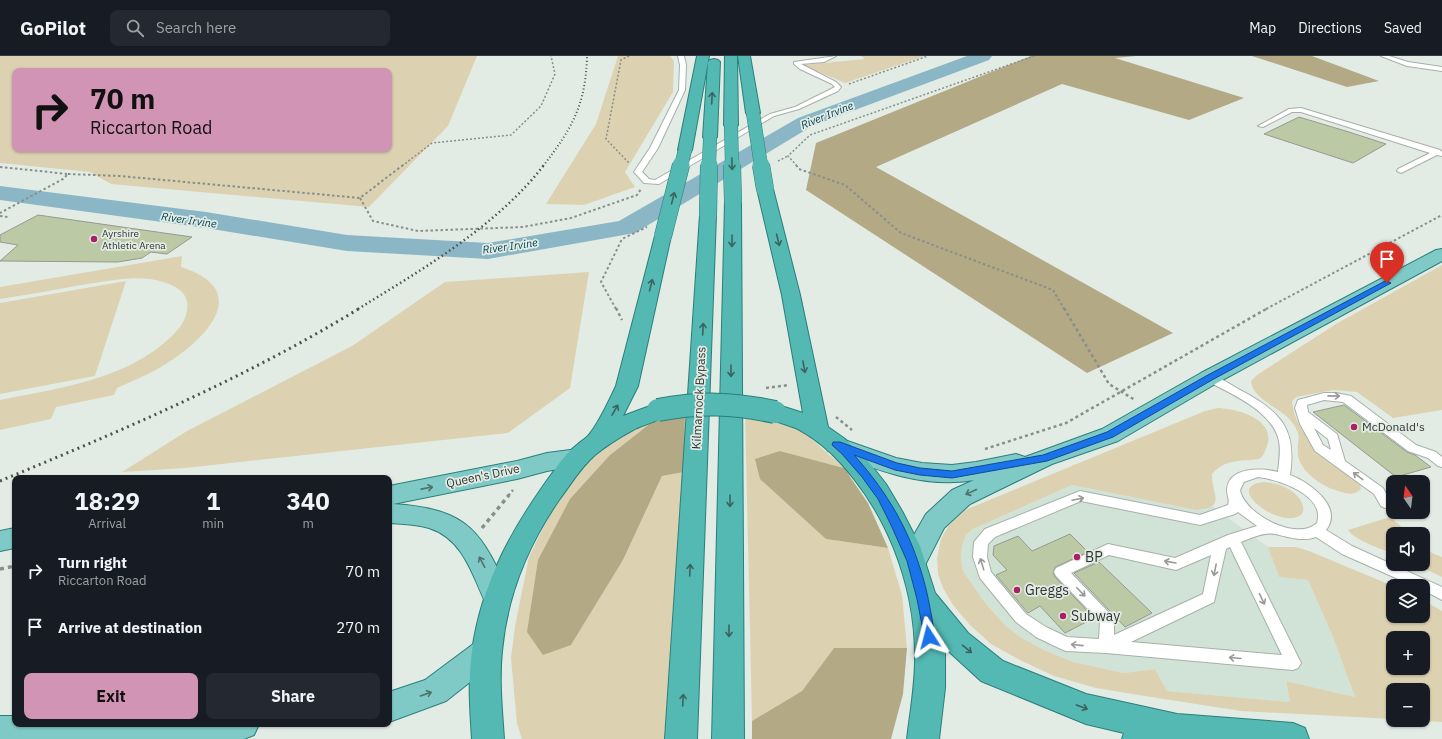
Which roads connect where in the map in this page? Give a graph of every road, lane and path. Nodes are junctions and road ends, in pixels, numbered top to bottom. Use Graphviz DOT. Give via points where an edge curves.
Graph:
graph roads {
  1 [pos="551,56"];
  2 [pos="629,56"];
  3 [pos="681,56"];
  4 [pos="703,56"];
  5 [pos="715,56"];
  6 [pos="731,56"];
  7 [pos="744,56"];
  8 [pos="833,56"];
  9 [pos="928,56"];
  10 [pos="1034,56"];
  11 [pos="1384,56"];
  12 [pos="1442,69"];
  13 [pos="837,88"];
  14 [pos="1261,126"];
  15 [pos="1439,153"];
  16 [pos="0,167"];
  17 [pos="638,172"];
  18 [pos="1401,172"];
  19 [pos="68,174"];
  20 [pos="647,181"];
  21 [pos="360,198"];
  22 [pos="0,213"];
  23 [pos="1442,215"];
  24 [pos="0,216"];
  25 [pos="8,217"];
  26 [pos="1442,254"];
  27 [pos="1209,378"];
  28 [pos="807,383"];
  29 [pos="762,389"];
  30 [pos="1123,392"];
  31 [pos="1152,410"];
  32 [pos="1303,414"];
  33 [pos="835,430"];
  34 [pos="587,450"];
  35 [pos="979,451"];
  36 [pos="1044,458"];
  37 [pos="1442,463"];
  38 [pos="1340,464"];
  39 [pos="532,466"];
  40 [pos="1284,478"];
  41 [pos="392,494"];
  42 [pos="1236,500"];
  43 [pos="1385,503"];
  44 [pos="392,513"];
  45 [pos="1273,529"];
  46 [pos="1316,531"];
  47 [pos="12,539"];
  48 [pos="1233,539"];
  49 [pos="0,541"];
  50 [pos="470,544"];
  51 [pos="1220,546"];
  52 [pos="913,561"];
  53 [pos="12,567"];
  54 [pos="0,569"];
  55 [pos="1442,594"];
  56 [pos="497,598"];
  57 [pos="923,599"];
  58 [pos="1106,646"];
  59 [pos="487,651"];
  60 [pos="392,706"];
  61 [pos="152,727"];
  62 [pos="1177,730"];
  63 [pos="0,732"];
  64 [pos="488,739"];
  65 [pos="681,739"];
  66 [pos="728,739"];
  67 [pos="923,739"];
  68 [pos="1138,739"];
  69 [pos="1293,739"];
  1 -- 21 [label="path" via="555,74 541,106 510,135 432,142"];
  2 -- 17 [label="path" via="621,60 606,139"];
  3 -- 17 [label="lane" via="682,90 654,148"];
  34 -- 4 [label="highway, one-way, bridge" via="620,402 626,386 664,236"];
  65 -- 5 [label="highway, Kilmarnock Bypass, one-way, bridge"];
  6 -- 66 [label="highway, one-way, bridge" via="733,202"];
  7 -- 28 [label="highway, one-way, bridge" via="765,189 791,295"];
  8 -- 13 [label="lane" via="824,60 796,63 834,83"];
  9 -- 13 [label="path"];
  10 -- 30 [label="path" via="810,135 788,156 798,169 845,185 901,232 1053,290 1109,384"];
  11 -- 12 [label="lane" via="1406,64"];
  13 -- 20 [label="lane" via="797,108 772,115 656,182"];
  14 -- 15 [label="lane" via="1291,110 1301,110"];
  15 -- 18 [label="lane"];
  16 -- 19 [label="path"];
  17 -- 20 [label="lane"];
  19 -- 21 [label="path" via="120,176"];
  19 -- 22 [label="path"];
  20 -- 21 [label="path" via="636,195 571,218 523,227 491,229 418,230 373,221"];
  23 -- 30 [label="path" via="1279,302"];
  24 -- 25 [label="path"];
  26 -- 27 [label="main road"];
  27 -- 31 [label="main road"];
  27 -- 40 [label="lane" via="1276,419 1286,440"];
  28 -- 29 [label="path"];
  28 -- 33 [label="highway"];
  30 -- 31 [label="path"];
  30 -- 35 [label="path" via="1066,423"];
  31 -- 36 [label="main road" via="1110,435"];
  32 -- 37 [label="lane, one-way" via="1302,403 1332,395 1340,396 1412,448 1432,455"];
  32 -- 38 [label="lane" via="1319,448"];
  32 -- 38 [label="lane" via="1333,437"];
  33 -- 34 [label="highway, bridge" via="756,407 721,403 685,405 658,410 628,422"];
  33 -- 36 [label="main road" via="895,466 920,472 952,474"];
  33 -- 52 [label="highway" via="846,452 882,497"];
  34 -- 39 [label="main road, Queen's Drive"];
  34 -- 56 [label="highway" via="533,516 517,546"];
  36 -- 52 [label="main road, one-way" via="961,497 935,521"];
  43 -- 38 [label="lane, one-way" via="1379,491"];
  41 -- 39 [label="main road, Queen's Drive, one-way"];
  39 -- 50 [label="path"];
  40 -- 42 [label="lane" via="1258,473 1243,476 1234,484"];
  40 -- 46 [label="lane" via="1306,490 1322,505 1326,516 1324,525"];
  42 -- 45 [label="lane" via="1250,516"];
  58 -- 42 [label="lane, one-way" via="1066,644 1020,618 985,574 980,557 981,542 990,533 1080,496 1200,520 1230,511 1234,508"];
  44 -- 50 [label="main road" via="430,517 460,533"];
  45 -- 46 [label="lane" via="1297,534"];
  45 -- 48 [label="lane" via="1258,529"];
  46 -- 55 [label="lane" via="1347,550"];
  47 -- 49 [label="main road"];
  48 -- 51 [label="lane"];
  48 -- 58 [label="lane, one-way" via="1293,664"];
  56 -- 50 [label="main road, one-way" via="485,568"];
  51 -- 58 [label="lane, one-way" via="1209,598"];
  51 -- 58 [label="lane, one-way" via="1176,564 1108,549 1061,572 1107,620"];
  52 -- 57 [label="highway"];
  53 -- 54 [label="path"];
  56 -- 59 [label="highway"];
  57 -- 62 [label="highway, one-way" via="958,642 992,671 1086,709"];
  57 -- 67 [label="highway" via="929,637 930,680"];
  60 -- 59 [label="main road, one-way" via="435,691"];
  59 -- 64 [label="highway" via="485,684"];
  61 -- 63 [label="main road"];
  62 -- 68 [label="highway"];
  62 -- 69 [label="highway"];
}
